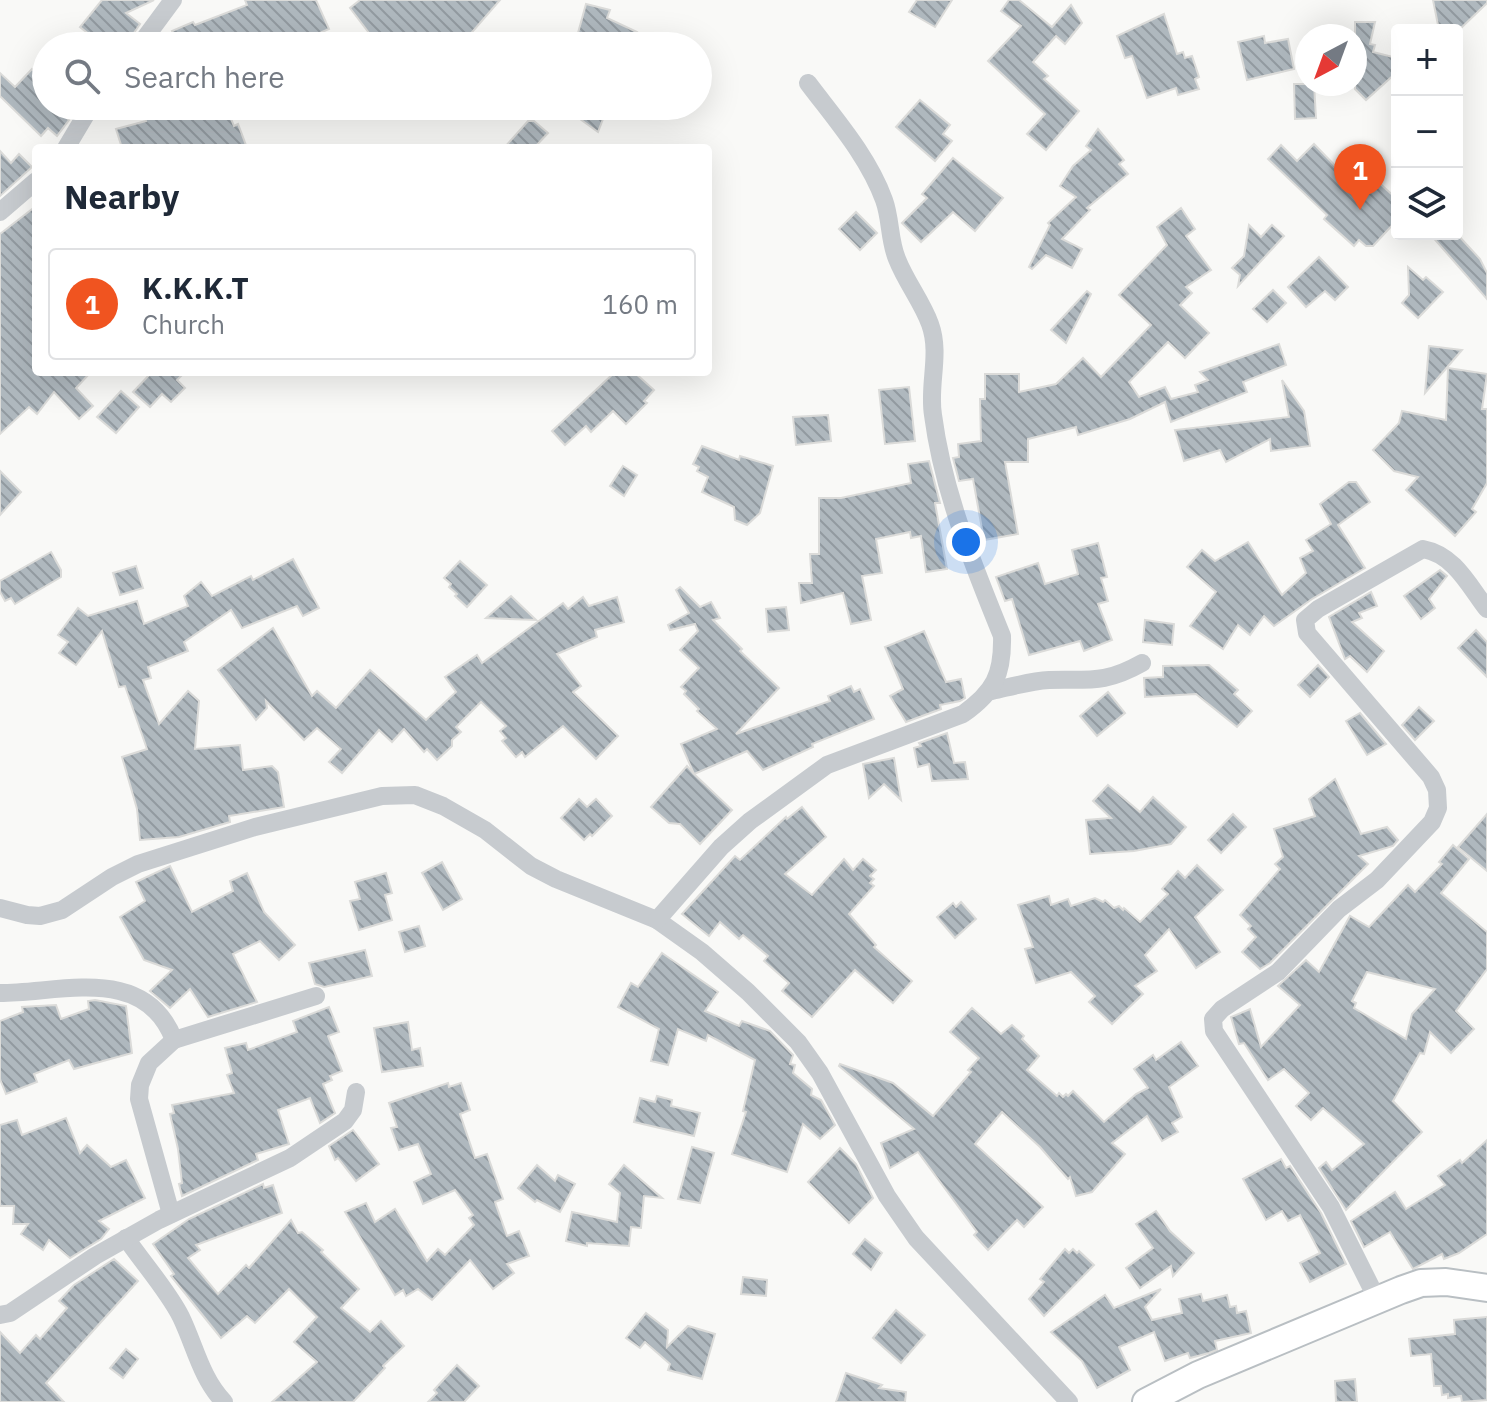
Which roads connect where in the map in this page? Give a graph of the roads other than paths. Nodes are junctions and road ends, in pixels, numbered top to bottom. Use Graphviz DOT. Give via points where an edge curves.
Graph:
graph roads {
  1 [pos="173,0"];
  2 [pos="149,32"];
  3 [pos="808,83"];
  4 [pos="83,120"];
  5 [pos="68,144"];
  6 [pos="32,184"];
  7 [pos="0,212"];
  8 [pos="1487,609"];
  9 [pos="1142,663"];
  10 [pos="992,691"];
  11 [pos="0,908"];
  12 [pos="657,920"];
  13 [pos="0,993"];
  14 [pos="316,996"];
  15 [pos="174,1040"];
  16 [pos="356,1092"];
  17 [pos="171,1214"];
  18 [pos="126,1238"];
  19 [pos="1487,1288"];
  20 [pos="1377,1299"];
  21 [pos="0,1315"];
  22 [pos="224,1402"];
  23 [pos="1069,1402"];
  24 [pos="1146,1402"];
  1 -- 2 [label="street"];
  3 -- 10 [label="street" via="859,151 885,200 894,251 930,323 935,344 932,411 944,471 1002,636"];
  4 -- 5 [label="street"];
  6 -- 7 [label="street"];
  8 -- 20 [label="street" via="1446,558 1423,549 1305,620 1307,633 1431,777 1438,808 1432,822 1377,880 1339,909 1278,972 1213,1019 1214,1031 1331,1207"];
  9 -- 10 [label="street" via="1103,680 1047,680"];
  10 -- 12 [label="street" via="963,714 827,765 721,847"];
  11 -- 12 [label="street" via="40,916 62,910 138,864 255,827 382,796 415,795 485,830 556,879"];
  12 -- 23 [label="street" via="702,952 798,1042 916,1238"];
  13 -- 15 [label="street" via="126,991 161,1015"];
  14 -- 15 [label="street"];
  15 -- 17 [label="street" via="149,1063 139,1099"];
  16 -- 17 [label="street" via="345,1121 290,1158"];
  17 -- 18 [label="street"];
  18 -- 21 [label="street"];
  18 -- 22 [label="street" via="180,1314 203,1372"];
  19 -- 20 [label="street" via="1421,1283"];
  20 -- 24 [label="street"];
}
